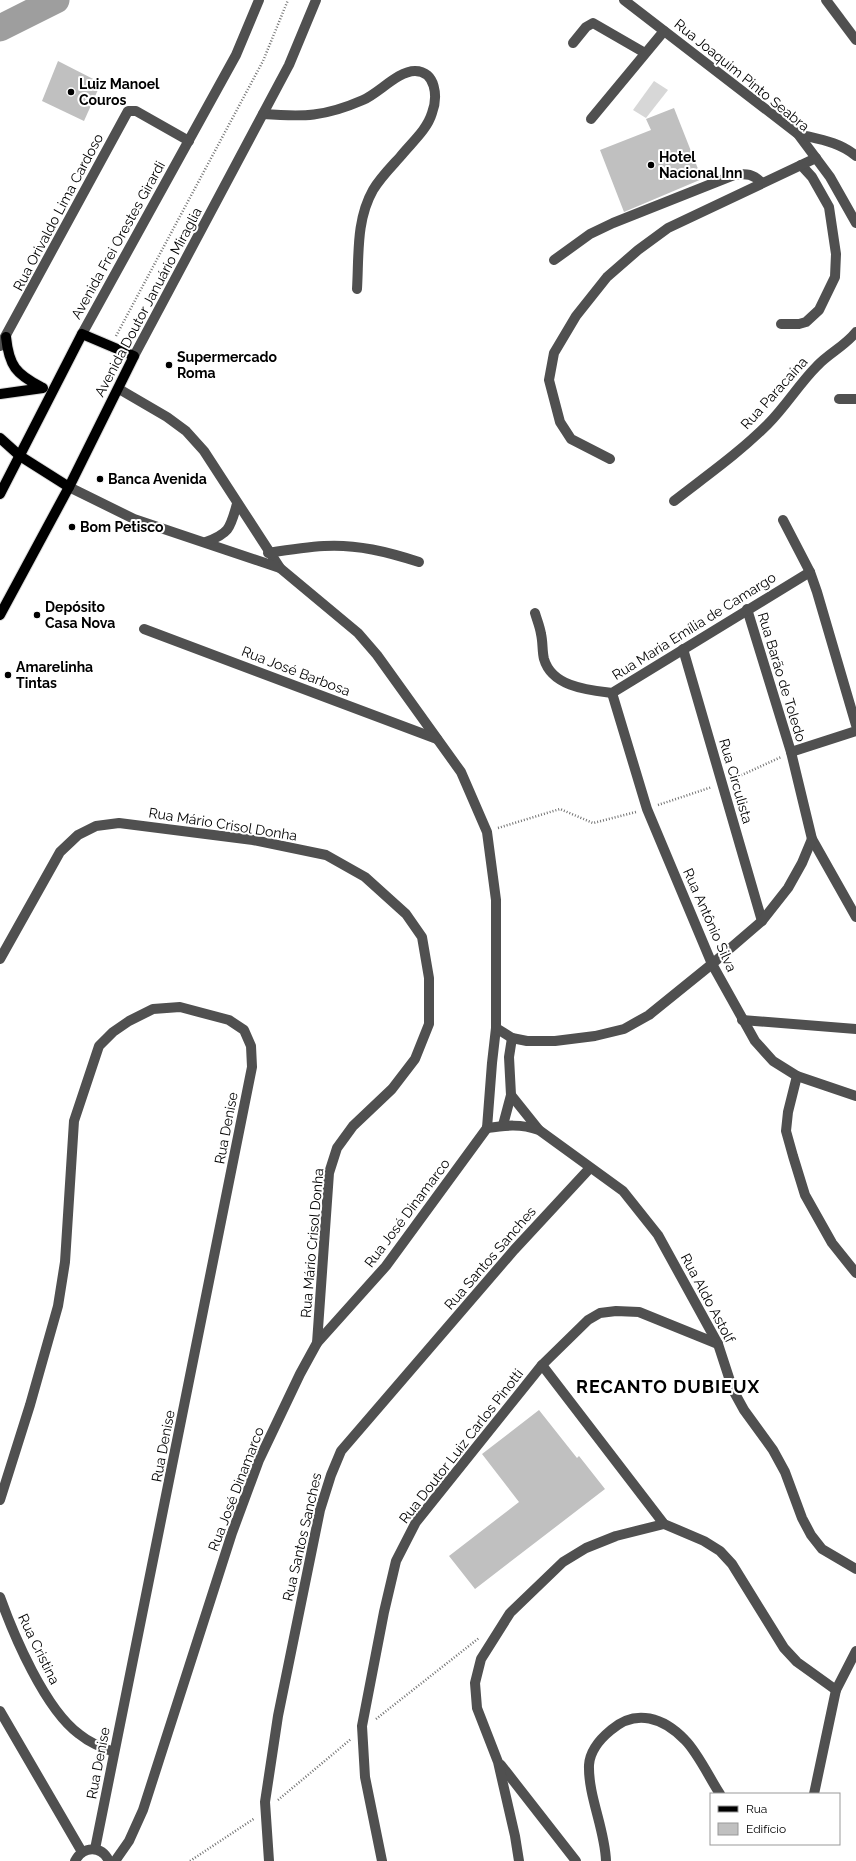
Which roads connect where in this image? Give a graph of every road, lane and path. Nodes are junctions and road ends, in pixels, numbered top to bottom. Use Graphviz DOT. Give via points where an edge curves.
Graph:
graph roads {
  1 [pos="259,0"];
  2 [pos="288,0"];
  3 [pos="316,0"];
  4 [pos="624,0"];
  5 [pos="826,0"];
  6 [pos="664,31"];
  7 [pos="856,40"];
  8 [pos="573,44"];
  9 [pos="645,53"];
  10 [pos="263,114"];
  11 [pos="591,119"];
  12 [pos="798,134"];
  13 [pos="189,141"];
  14 [pos="856,156"];
  15 [pos="816,158"];
  16 [pos="801,165"];
  17 [pos="762,184"];
  18 [pos="856,223"];
  19 [pos="554,260"];
  20 [pos="358,290"];
  21 [pos="782,324"];
  22 [pos="856,332"];
  23 [pos="82,334"];
  24 [pos="6,337"];
  25 [pos="0,346"];
  26 [pos="110,347"];
  27 [pos="134,356"];
  28 [pos="41,387"];
  29 [pos="52,388"];
  30 [pos="119,389"];
  31 [pos="0,394"];
  32 [pos="839,399"];
  33 [pos="856,399"];
  34 [pos="0,438"];
  35 [pos="20,456"];
  36 [pos="610,459"];
  37 [pos="69,487"];
  38 [pos="0,494"];
  39 [pos="674,501"];
  40 [pos="237,504"];
  41 [pos="783,520"];
  42 [pos="206,542"];
  43 [pos="268,553"];
  44 [pos="419,562"];
  45 [pos="280,568"];
  46 [pos="810,572"];
  47 [pos="747,610"];
  48 [pos="535,613"];
  49 [pos="0,615"];
  50 [pos="144,629"];
  51 [pos="683,649"];
  52 [pos="612,693"];
  53 [pos="856,725"];
  54 [pos="856,731"];
  55 [pos="437,739"];
  56 [pos="791,752"];
  57 [pos="647,809"];
  58 [pos="487,832"];
  59 [pos="812,839"];
  60 [pos="856,917"];
  61 [pos="762,921"];
  62 [pos="0,959"];
  63 [pos="712,964"];
  64 [pos="742,1020"];
  65 [pos="496,1028"];
  66 [pos="856,1029"];
  67 [pos="512,1038"];
  68 [pos="797,1076"];
  69 [pos="512,1095"];
  70 [pos="856,1096"];
  71 [pos="503,1125"];
  72 [pos="487,1128"];
  73 [pos="539,1130"];
  74 [pos="590,1168"];
  75 [pos="856,1273"];
  76 [pos="317,1343"];
  77 [pos="718,1344"];
  78 [pos="542,1365"];
  79 [pos="0,1500"];
  80 [pos="664,1524"];
  81 [pos="856,1569"];
  82 [pos="0,1597"];
  83 [pos="856,1651"];
  84 [pos="836,1690"];
  85 [pos="0,1711"];
  86 [pos="114,1752"];
  87 [pos="498,1762"];
  88 [pos="719,1793"];
  89 [pos="814,1793"];
  90 [pos="95,1849"];
  91 [pos="82,1852"];
  92 [pos="75,1861"];
  93 [pos="109,1861"];
  94 [pos="115,1861"];
  95 [pos="269,1861"];
  96 [pos="382,1861"];
  97 [pos="518,1861"];
  98 [pos="576,1861"];
  99 [pos="606,1861"];
  1 -- 13 [label="street, Avenida Frei Orestes Girardi" via="236,55"];
  2 -- 26 [label="path" via="263,61"];
  3 -- 10 [label="street, Avenida Doutor Januário Miraglia" via="289,65"];
  4 -- 6 [label="street, Rua Joaquim Pinto Seabra"];
  5 -- 7 [label="street"];
  6 -- 9 [label="street"];
  6 -- 12 [label="street, Rua Joaquim Pinto Seabra"];
  8 -- 9 [label="street" via="586,27 593,23"];
  9 -- 11 [label="street"];
  10 -- 20 [label="street" via="304,117 324,114 369,97 399,76 414,71 424,72 431,77 434,87 432,114 425,128 374,188 364,207 360,227"];
  10 -- 27 [label="street, Avenida Doutor Januário Miraglia"];
  12 -- 14 [label="street" via="825,140 848,149"];
  12 -- 15 [label="street, Rua Joaquim Pinto Seabra"];
  13 -- 23 [label="street, Avenida Frei Orestes Girardi"];
  13 -- 24 [label="street, Rua Orivaldo Lima Cardoso" via="136,111 128,111"];
  15 -- 16 [label="street"];
  15 -- 18 [label="street, Rua Joaquim Pinto Seabra"];
  16 -- 17 [label="street"];
  16 -- 21 [label="street" via="812,177 829,206 836,254 835,277 819,310 806,322"];
  17 -- 19 [label="street" via="754,175 734,175 590,234"];
  17 -- 36 [label="street" via="668,228 638,250 607,277 576,316 554,353 549,380 560,422 571,439"];
  22 -- 39 [label="street, Rua Paracaína" via="820,362 770,423"];
  23 -- 26 [label="main road"];
  23 -- 29 [label="main road, Avenida Frei Orestes Girardi"];
  24 -- 25 [label="street, Rua Orivaldo Lima Cardoso"];
  24 -- 28 [label="main road" via="12,366 26,380"];
  26 -- 27 [label="main road"];
  27 -- 30 [label="main road, Avenida Doutor Januário Miraglia"];
  28 -- 29 [label="main road"];
  28 -- 31 [label="main road"];
  29 -- 35 [label="main road, Avenida Frei Orestes Girardi"];
  30 -- 37 [label="main road, Avenida Doutor Januário Miraglia"];
  30 -- 40 [label="street" via="186,430 204,451"];
  32 -- 33 [label="street"];
  34 -- 35 [label="main road"];
  35 -- 37 [label="main road"];
  35 -- 38 [label="main road, Avenida Frei Orestes Girardi"];
  37 -- 42 [label="street" via="134,519"];
  37 -- 49 [label="main road, Avenida Doutor Januário Miraglia"];
  40 -- 42 [label="street" via="227,530 221,536"];
  40 -- 43 [label="street"];
  41 -- 46 [label="street"];
  42 -- 45 [label="street"];
  43 -- 44 [label="street" via="324,546 354,547 387,552"];
  43 -- 45 [label="street"];
  45 -- 55 [label="street" via="358,634"];
  46 -- 47 [label="street, Rua Maria Emília de Camargo"];
  46 -- 53 [label="street"];
  47 -- 51 [label="street, Rua Maria Emília de Camargo"];
  47 -- 56 [label="street, Rua Barão de Toledo"];
  48 -- 52 [label="street, Rua Maria Emília de Camargo" via="544,658 554,676 570,685"];
  50 -- 55 [label="street, Rua José Barbosa"];
  51 -- 52 [label="street, Rua Maria Emília de Camargo"];
  51 -- 61 [label="street, Rua Circulista"];
  52 -- 57 [label="street, Rua Antônio Silva"];
  54 -- 56 [label="street"];
  55 -- 58 [label="street" via="461,772"];
  56 -- 59 [label="street, Rua Barão de Toledo"];
  57 -- 58 [label="path" via="593,823 560,809"];
  57 -- 63 [label="street, Rua Antônio Silva"];
  58 -- 65 [label="street" via="496,900"];
  59 -- 60 [label="street, Rua Barão de Toledo"];
  59 -- 61 [label="street" via="788,888"];
  61 -- 63 [label="street"];
  62 -- 76 [label="street, Rua Mário Crisol Donha" via="60,852 78,835 96,826 119,823 253,840 326,856 365,877 406,914 422,937 429,978 429,1024 415,1059 392,1089 352,1126 337,1148 329,1174"];
  63 -- 64 [label="street, Rua Antônio Silva"];
  63 -- 67 [label="street" via="649,1015 624,1029 555,1041"];
  64 -- 66 [label="street"];
  64 -- 68 [label="street, Rua Antônio Silva" via="755,1041 773,1061"];
  65 -- 67 [label="street"];
  65 -- 72 [label="street"];
  67 -- 69 [label="street" via="508,1058"];
  68 -- 70 [label="street, Rua Antônio Silva"];
  68 -- 75 [label="street" via="786,1131 793,1156 805,1195 832,1243"];
  69 -- 71 [label="street"];
  69 -- 73 [label="street"];
  71 -- 72 [label="street, Rua Aldo Astolf"];
  71 -- 73 [label="street, Rua Aldo Astolf" via="525,1125"];
  72 -- 76 [label="street, Rua José Dinamarco" via="386,1266"];
  73 -- 74 [label="street, Rua Aldo Astolf"];
  74 -- 77 [label="street, Rua Aldo Astolf" via="623,1191 658,1235"];
  74 -- 95 [label="street, Rua Santos Sanches" via="514,1250 341,1451 320,1510 278,1716 265,1802"];
  76 -- 94 [label="street, Rua José Dinamarco" via="259,1460 232,1533 143,1810 129,1841"];
  77 -- 78 [label="street, Rua Doutor Luiz Carlos Pinotti" via="639,1312 616,1311 600,1313 588,1320"];
  77 -- 81 [label="street, Rua Aldo Astolf" via="733,1390 785,1472 810,1535 822,1549"];
  78 -- 80 [label="street"];
  78 -- 96 [label="street, Rua Doutor Luiz Carlos Pinotti" via="416,1522 396,1561 362,1726 365,1777"];
  79 -- 86 [label="street, Rua Denise" via="58,1306 65,1262 74,1121 99,1046 129,1021 153,1010 180,1006 228,1020 244,1030 251,1046 252,1067"];
  80 -- 84 [label="street" via="704,1541 720,1552 732,1564 784,1648 797,1662"];
  80 -- 87 [label="street" via="616,1536 586,1548 563,1562 510,1613 496,1632 481,1659 475,1683 477,1708"];
  82 -- 86 [label="street, Rua Cristina" via="39,1685 67,1723 88,1741"];
  83 -- 84 [label="street"];
  84 -- 89 [label="street"];
  85 -- 91 [label="street"];
  86 -- 90 [label="street, Rua Denise"];
  87 -- 97 [label="street" via="515,1836"];
  87 -- 98 [label="street"];
  88 -- 99 [label="street" via="686,1741 665,1724 649,1718 632,1718 615,1727 599,1740 593,1749 589,1764 590,1779 603,1832"];
  90 -- 91 [label="street"];
  90 -- 93 [label="street" via="104,1853"];
  91 -- 92 [label="street"];
}
